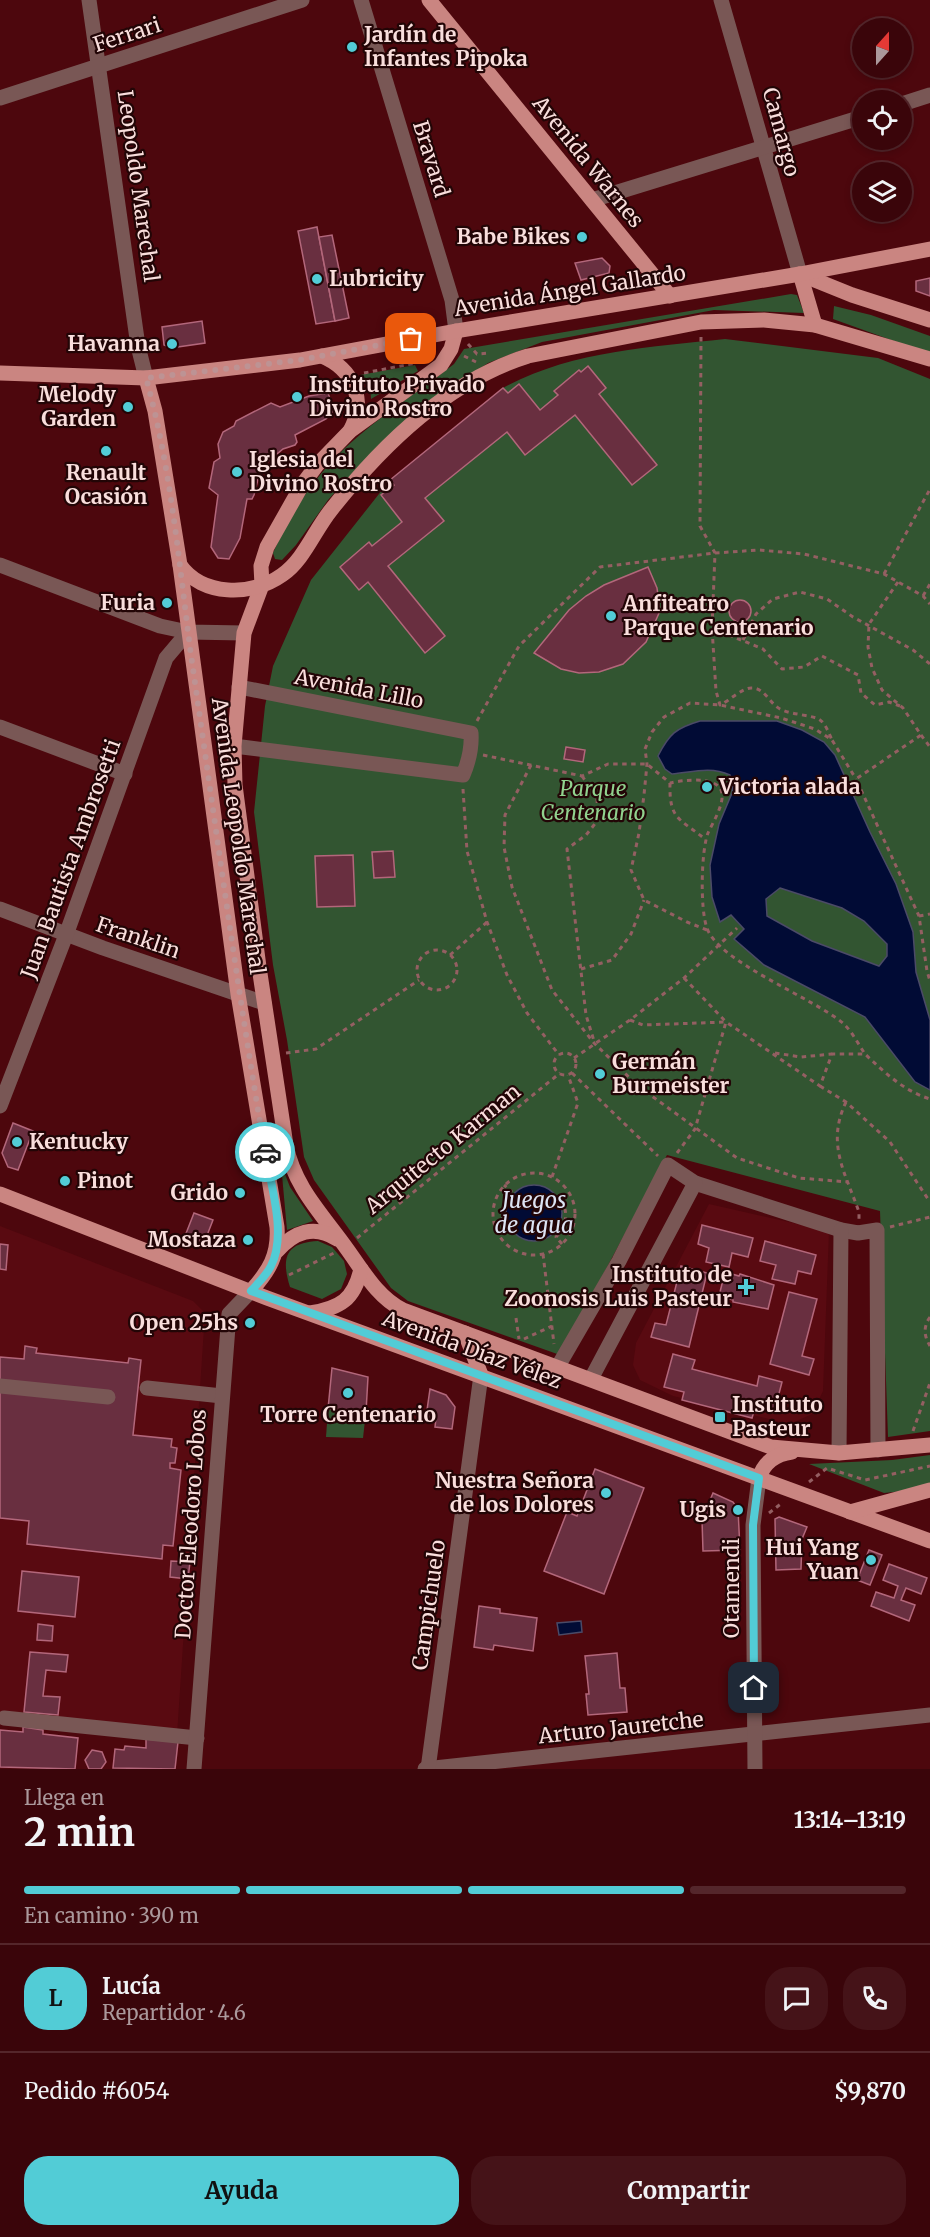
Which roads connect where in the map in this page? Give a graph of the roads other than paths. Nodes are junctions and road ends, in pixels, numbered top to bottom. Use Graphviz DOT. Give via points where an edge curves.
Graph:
graph roads {
  1 [pos="88,0"];
  2 [pos="302,0"];
  3 [pos="361,0"];
  4 [pos="429,0"];
  5 [pos="721,0"];
  6 [pos="99,66"];
  7 [pos="930,95"];
  8 [pos="0,98"];
  9 [pos="912,101"];
  10 [pos="852,120"];
  11 [pos="765,147"];
  12 [pos="592,200"];
  13 [pos="930,249"];
  14 [pos="800,274"];
  15 [pos="670,296"];
  16 [pos="930,320"];
  17 [pos="815,325"];
  18 [pos="456,331"];
  19 [pos="322,356"];
  20 [pos="930,359"];
  21 [pos="0,373"];
  22 [pos="146,378"];
  23 [pos="350,431"];
  24 [pos="0,565"];
  25 [pos="180,565"];
  26 [pos="262,585"];
  27 [pos="188,632"];
  28 [pos="244,633"];
  29 [pos="238,687"];
  30 [pos="0,727"];
  31 [pos="234,746"];
  32 [pos="125,774"];
  33 [pos="0,909"];
  34 [pos="66,935"];
  35 [pos="238,994"];
  36 [pos="264,1003"];
  37 [pos="0,1106"];
  38 [pos="695,1184"];
  39 [pos="0,1194"];
  40 [pos="841,1230"];
  41 [pos="346,1247"];
  42 [pos="277,1251"];
  43 [pos="361,1269"];
  44 [pos="251,1291"];
  45 [pos="310,1313"];
  46 [pos="465,1333"];
  47 [pos="557,1368"];
  48 [pos="481,1375"];
  49 [pos="591,1379"];
  50 [pos="0,1386"];
  51 [pos="147,1388"];
  52 [pos="222,1396"];
  53 [pos="108,1397"];
  54 [pos="924,1446"];
  55 [pos="878,1450"];
  56 [pos="801,1451"];
  57 [pos="839,1453"];
  58 [pos="759,1478"];
  59 [pos="930,1490"];
  60 [pos="850,1512"];
  61 [pos="930,1541"];
  62 [pos="930,1715"];
  63 [pos="4,1718"];
  64 [pos="755,1735"];
  65 [pos="196,1738"];
  66 [pos="194,1769"];
  67 [pos="427,1769"];
  68 [pos="755,1769"];
  1 -- 6 [label="street, Leopoldo Marechal"];
  2 -- 6 [label="street, Ferrari"];
  3 -- 18 [label="street, Bravard" via="452,300"];
  4 -- 12 [label="main road, Avenida Warnes"];
  5 -- 11 [label="street, Camargo"];
  6 -- 8 [label="street, Ferrari"];
  6 -- 22 [label="street, Leopoldo Marechal" via="138,346"];
  7 -- 9 [label="street"];
  10 -- 11 [label="street"];
  11 -- 12 [label="street"];
  11 -- 14 [label="street, Camargo"];
  12 -- 15 [label="main road, Avenida Warnes"];
  13 -- 14 [label="main road, Avenida Ángel Gallardo"];
  14 -- 15 [label="main road, Avenida Ángel Gallardo"];
  14 -- 16 [label="main road"];
  14 -- 17 [label="main road"];
  15 -- 18 [label="main road, Avenida Ángel Gallardo"];
  17 -- 20 [label="main road"];
  17 -- 26 [label="main road" via="764,320 701,322 504,364 466,384 420,418 371,463 329,512 294,564"];
  18 -- 19 [label="main road, Avenida Ángel Gallardo"];
  18 -- 23 [label="main road, Avenida Leopoldo Marechal" via="451,350 441,365"];
  19 -- 22 [label="main road, Avenida Ángel Gallardo"];
  19 -- 23 [label="main road" via="349,375 356,389 356,418"];
  21 -- 22 [label="main road, Avenida Ángel Gallardo"];
  22 -- 25 [label="main road, Avenida Leopoldo Marechal"];
  23 -- 26 [label="main road, Avenida Leopoldo Marechal" via="317,465 286,509 261,566"];
  24 -- 27 [label="street" via="160,626"];
  25 -- 26 [label="main road" via="187,575 212,588 233,591"];
  25 -- 27 [label="main road, Avenida Leopoldo Marechal"];
  26 -- 28 [label="main road, Avenida Leopoldo Marechal"];
  27 -- 28 [label="street"];
  27 -- 32 [label="street, Juan Bautista Ambrosetti" via="166,658"];
  27 -- 35 [label="main road, Avenida Leopoldo Marechal"];
  28 -- 29 [label="main road, Avenida Leopoldo Marechal"];
  29 -- 31 [label="main road, Avenida Leopoldo Marechal"];
  29 -- 31 [label="street, Avenida Lillo" via="471,733 470,753 463,776"];
  30 -- 32 [label="street"];
  31 -- 36 [label="main road, Avenida Leopoldo Marechal" via="237,807"];
  32 -- 34 [label="street, Juan Bautista Ambrosetti"];
  33 -- 34 [label="street, Franklin"];
  34 -- 35 [label="street, Franklin"];
  34 -- 37 [label="street, Juan Bautista Ambrosetti"];
  35 -- 36 [label="street, Franklin"];
  35 -- 42 [label="main road, Avenida Leopoldo Marechal" via="275,1212"];
  36 -- 41 [label="main road, Avenida Leopoldo Marechal" via="286,1145 294,1173 312,1205"];
  38 -- 40 [label="street"];
  38 -- 47 [label="street" via="668,1165 619,1261"];
  38 -- 49 [label="street"];
  39 -- 44 [label="main road, Avenida Díaz Vélez"];
  40 -- 55 [label="street" via="877,1230"];
  40 -- 57 [label="street"];
  41 -- 42 [label="main road" via="328,1234 313,1231 296,1235"];
  41 -- 43 [label="main road, Avenida Leopoldo Marechal"];
  42 -- 44 [label="main road" via="270,1268"];
  43 -- 45 [label="main road" via="354,1291 342,1303"];
  43 -- 46 [label="main road, Avenida Díaz Vélez" via="394,1306"];
  44 -- 45 [label="main road, Avenida Díaz Vélez"];
  44 -- 52 [label="street, Doctor Eleodoro Lobos" via="229,1314"];
  45 -- 48 [label="main road, Avenida Díaz Vélez"];
  46 -- 47 [label="main road, Avenida Díaz Vélez"];
  46 -- 48 [label="main road"];
  47 -- 49 [label="main road, Avenida Díaz Vélez"];
  48 -- 58 [label="main road, Avenida Díaz Vélez"];
  48 -- 67 [label="street, Campichuelo"];
  49 -- 56 [label="main road, Avenida Díaz Vélez" via="754,1442"];
  50 -- 53 [label="street"];
  51 -- 52 [label="street"];
  52 -- 65 [label="street, Doctor Eleodoro Lobos"];
  54 -- 55 [label="main road"];
  55 -- 57 [label="main road"];
  56 -- 57 [label="main road"];
  56 -- 58 [label="main road" via="772,1458"];
  58 -- 60 [label="main road, Avenida Díaz Vélez"];
  58 -- 64 [label="street, Otamendi" via="753,1525"];
  59 -- 60 [label="main road"];
  60 -- 61 [label="main road, Avenida Díaz Vélez"];
  62 -- 64 [label="street, Arturo Jauretche"];
  63 -- 65 [label="street"];
  64 -- 67 [label="street, Arturo Jauretche"];
  64 -- 68 [label="street, Otamendi"];
  65 -- 66 [label="street, Doctor Eleodoro Lobos"];
}
